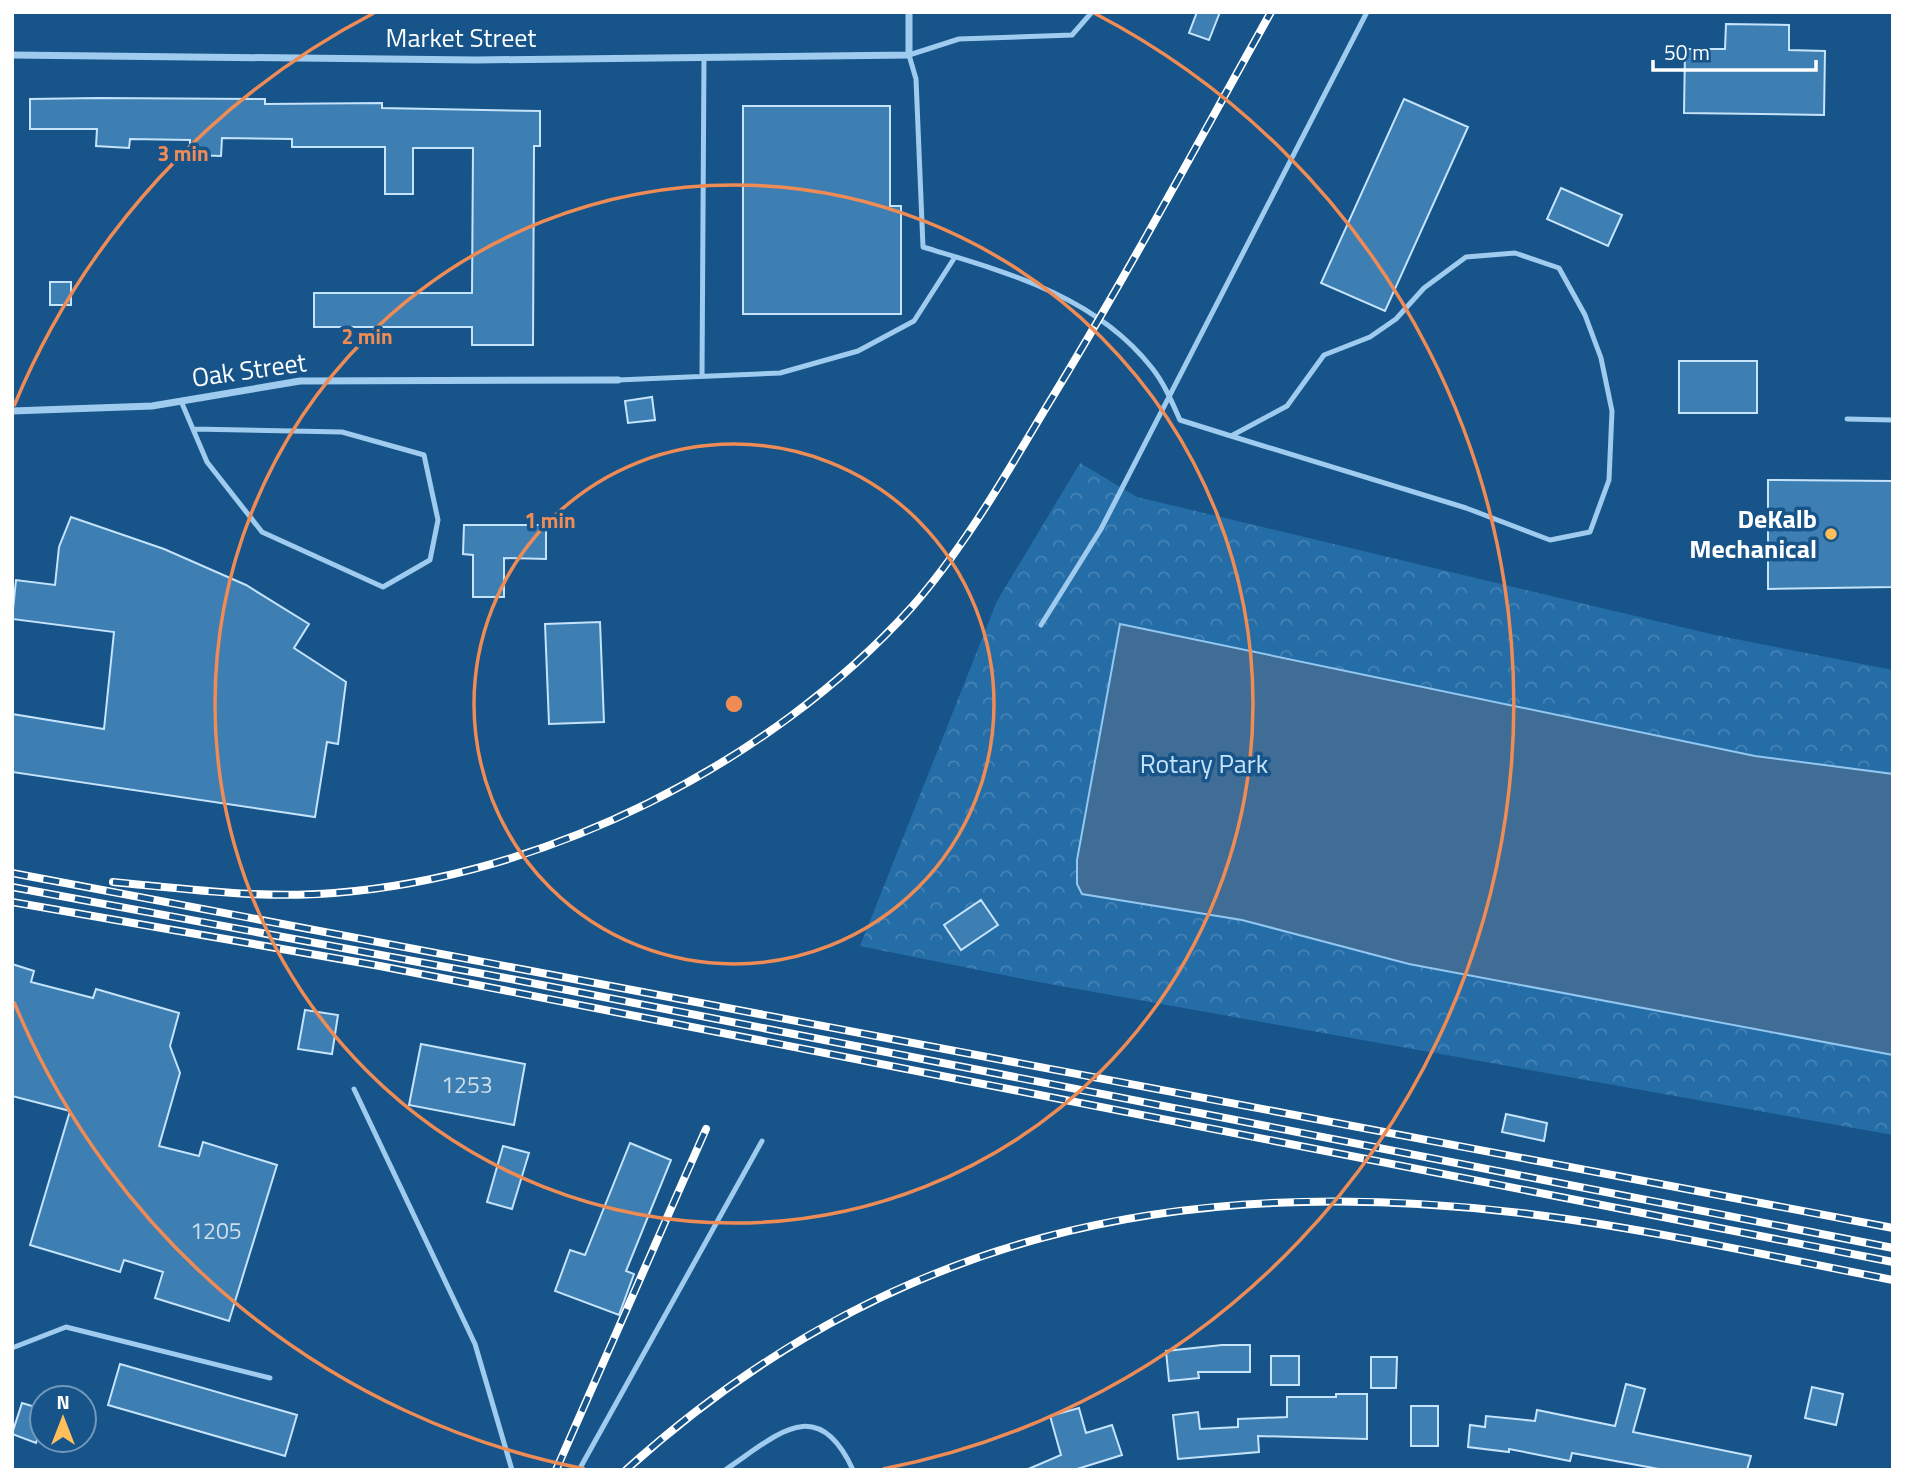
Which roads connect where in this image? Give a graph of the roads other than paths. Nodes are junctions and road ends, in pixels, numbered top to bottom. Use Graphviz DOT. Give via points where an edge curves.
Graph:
graph roads {
  1 [pos="909,12"];
  2 [pos="1092,12"];
  3 [pos="1367,12"];
  4 [pos="12,55"];
  5 [pos="909,55"];
  6 [pos="704,57"];
  7 [pos="956,257"];
  8 [pos="702,376"];
  9 [pos="618,380"];
  10 [pos="1169,396"];
  11 [pos="181,401"];
  12 [pos="12,411"];
  13 [pos="1847,419"];
  14 [pos="1893,420"];
  15 [pos="193,429"];
  16 [pos="1231,436"];
  17 [pos="1041,625"];
  18 [pos="354,1089"];
  19 [pos="762,1141"];
  20 [pos="12,1348"];
  21 [pos="270,1378"];
  22 [pos="512,1470"];
  23 [pos="579,1470"];
  24 [pos="725,1470"];
  25 [pos="853,1470"];
  1 -- 5 [label="street"];
  2 -- 5 [label="lane" via="1072,35 960,39"];
  3 -- 10 [label="lane"];
  4 -- 6 [label="street, Market Street" via="476,60"];
  5 -- 6 [label="street, Market Street"];
  5 -- 7 [label="lane" via="916,79 923,247"];
  6 -- 8 [label="lane"];
  7 -- 8 [label="lane" via="914,321 858,351 780,373"];
  7 -- 10 [label="lane" via="1023,277 1099,318 1153,368"];
  8 -- 9 [label="lane"];
  9 -- 11 [label="street, Oak Street" via="300,381"];
  10 -- 16 [label="lane" via="1180,420"];
  10 -- 17 [label="lane" via="1101,528"];
  11 -- 12 [label="street, Oak Street"];
  11 -- 15 [label="lane"];
  13 -- 14 [label="lane"];
  15 -- 15 [label="lane" via="207,462 262,533 383,587 430,559 438,520 424,455 342,432"];
  16 -- 16 [label="lane" via="1287,406 1324,355 1370,337 1466,257 1515,253 1559,268 1601,358 1612,411 1609,480 1590,533 1550,540 1466,508"];
  18 -- 22 [label="lane" via="475,1344"];
  19 -- 23 [label="lane"];
  20 -- 21 [label="lane" via="66,1327"];
  24 -- 25 [label="lane" via="790,1427 809,1425 829,1433"];
}
